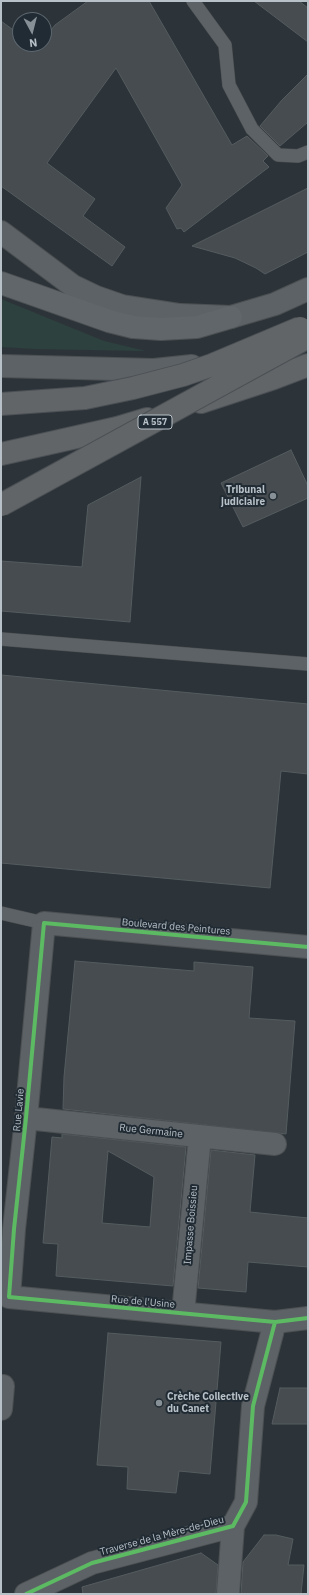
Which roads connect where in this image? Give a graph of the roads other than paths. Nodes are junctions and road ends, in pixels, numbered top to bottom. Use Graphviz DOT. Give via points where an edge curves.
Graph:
graph roads {
  1 [pos="193,1"];
  2 [pos="308,152"];
  3 [pos="1,232"];
  4 [pos="1,283"];
  5 [pos="308,289"];
  6 [pos="231,317"];
  7 [pos="308,325"];
  8 [pos="308,337"];
  9 [pos="308,348"];
  10 [pos="308,365"];
  11 [pos="1,366"];
  12 [pos="1,404"];
  13 [pos="1,454"];
  14 [pos="1,505"];
  15 [pos="1,638"];
  16 [pos="308,664"];
  17 [pos="1,913"];
  18 [pos="44,923"];
  19 [pos="308,947"];
  20 [pos="26,1118"];
  21 [pos="200,1136"];
  22 [pos="275,1144"];
  23 [pos="8,1228"];
  24 [pos="9,1297"];
  25 [pos="183,1313"];
  26 [pos="308,1318"];
  27 [pos="276,1322"];
  28 [pos="3,1386"];
  29 [pos="1,1409"];
  30 [pos="233,1526"];
  31 [pos="26,1594"];
  32 [pos="228,1594"];
  1 -- 2 [label="lane" via="225,45 229,85 252,129 278,155 298,156"];
  3 -- 6 [label="street" via="73,286 96,297 122,306 155,311"];
  4 -- 6 [label="main road" via="133,327 197,327"];
  5 -- 6 [label="street" via="274,304"];
  7 -- 12 [label="highway, bridge" via="212,365 145,385 85,398"];
  8 -- 14 [label="highway, A 557, bridge"];
  9 -- 11 [label="street" via="233,363 154,370"];
  10 -- 13 [label="highway" via="117,428"];
  15 -- 16 [label="lane"];
  17 -- 18 [label="lane"];
  18 -- 19 [label="street, Boulevard des Peintures"];
  18 -- 20 [label="street, Rue Lavie"];
  20 -- 21 [label="street, Rue Germaine"];
  20 -- 23 [label="street, Rue Lavie"];
  21 -- 22 [label="street, Rue Germaine"];
  21 -- 25 [label="street, Impasse Boissieu"];
  23 -- 24 [label="street, Rue Lavie"];
  24 -- 25 [label="street, Rue de l'Usine"];
  25 -- 27 [label="street, Rue de l'Usine"];
  26 -- 27 [label="street"];
  27 -- 30 [label="street, Traverse de la Mère-de-Dieu" via="253,1406 246,1502"];
  28 -- 29 [label="street"];
  30 -- 31 [label="street, Traverse de la Mère-de-Dieu" via="92,1563"];
  30 -- 32 [label="street"];
}
